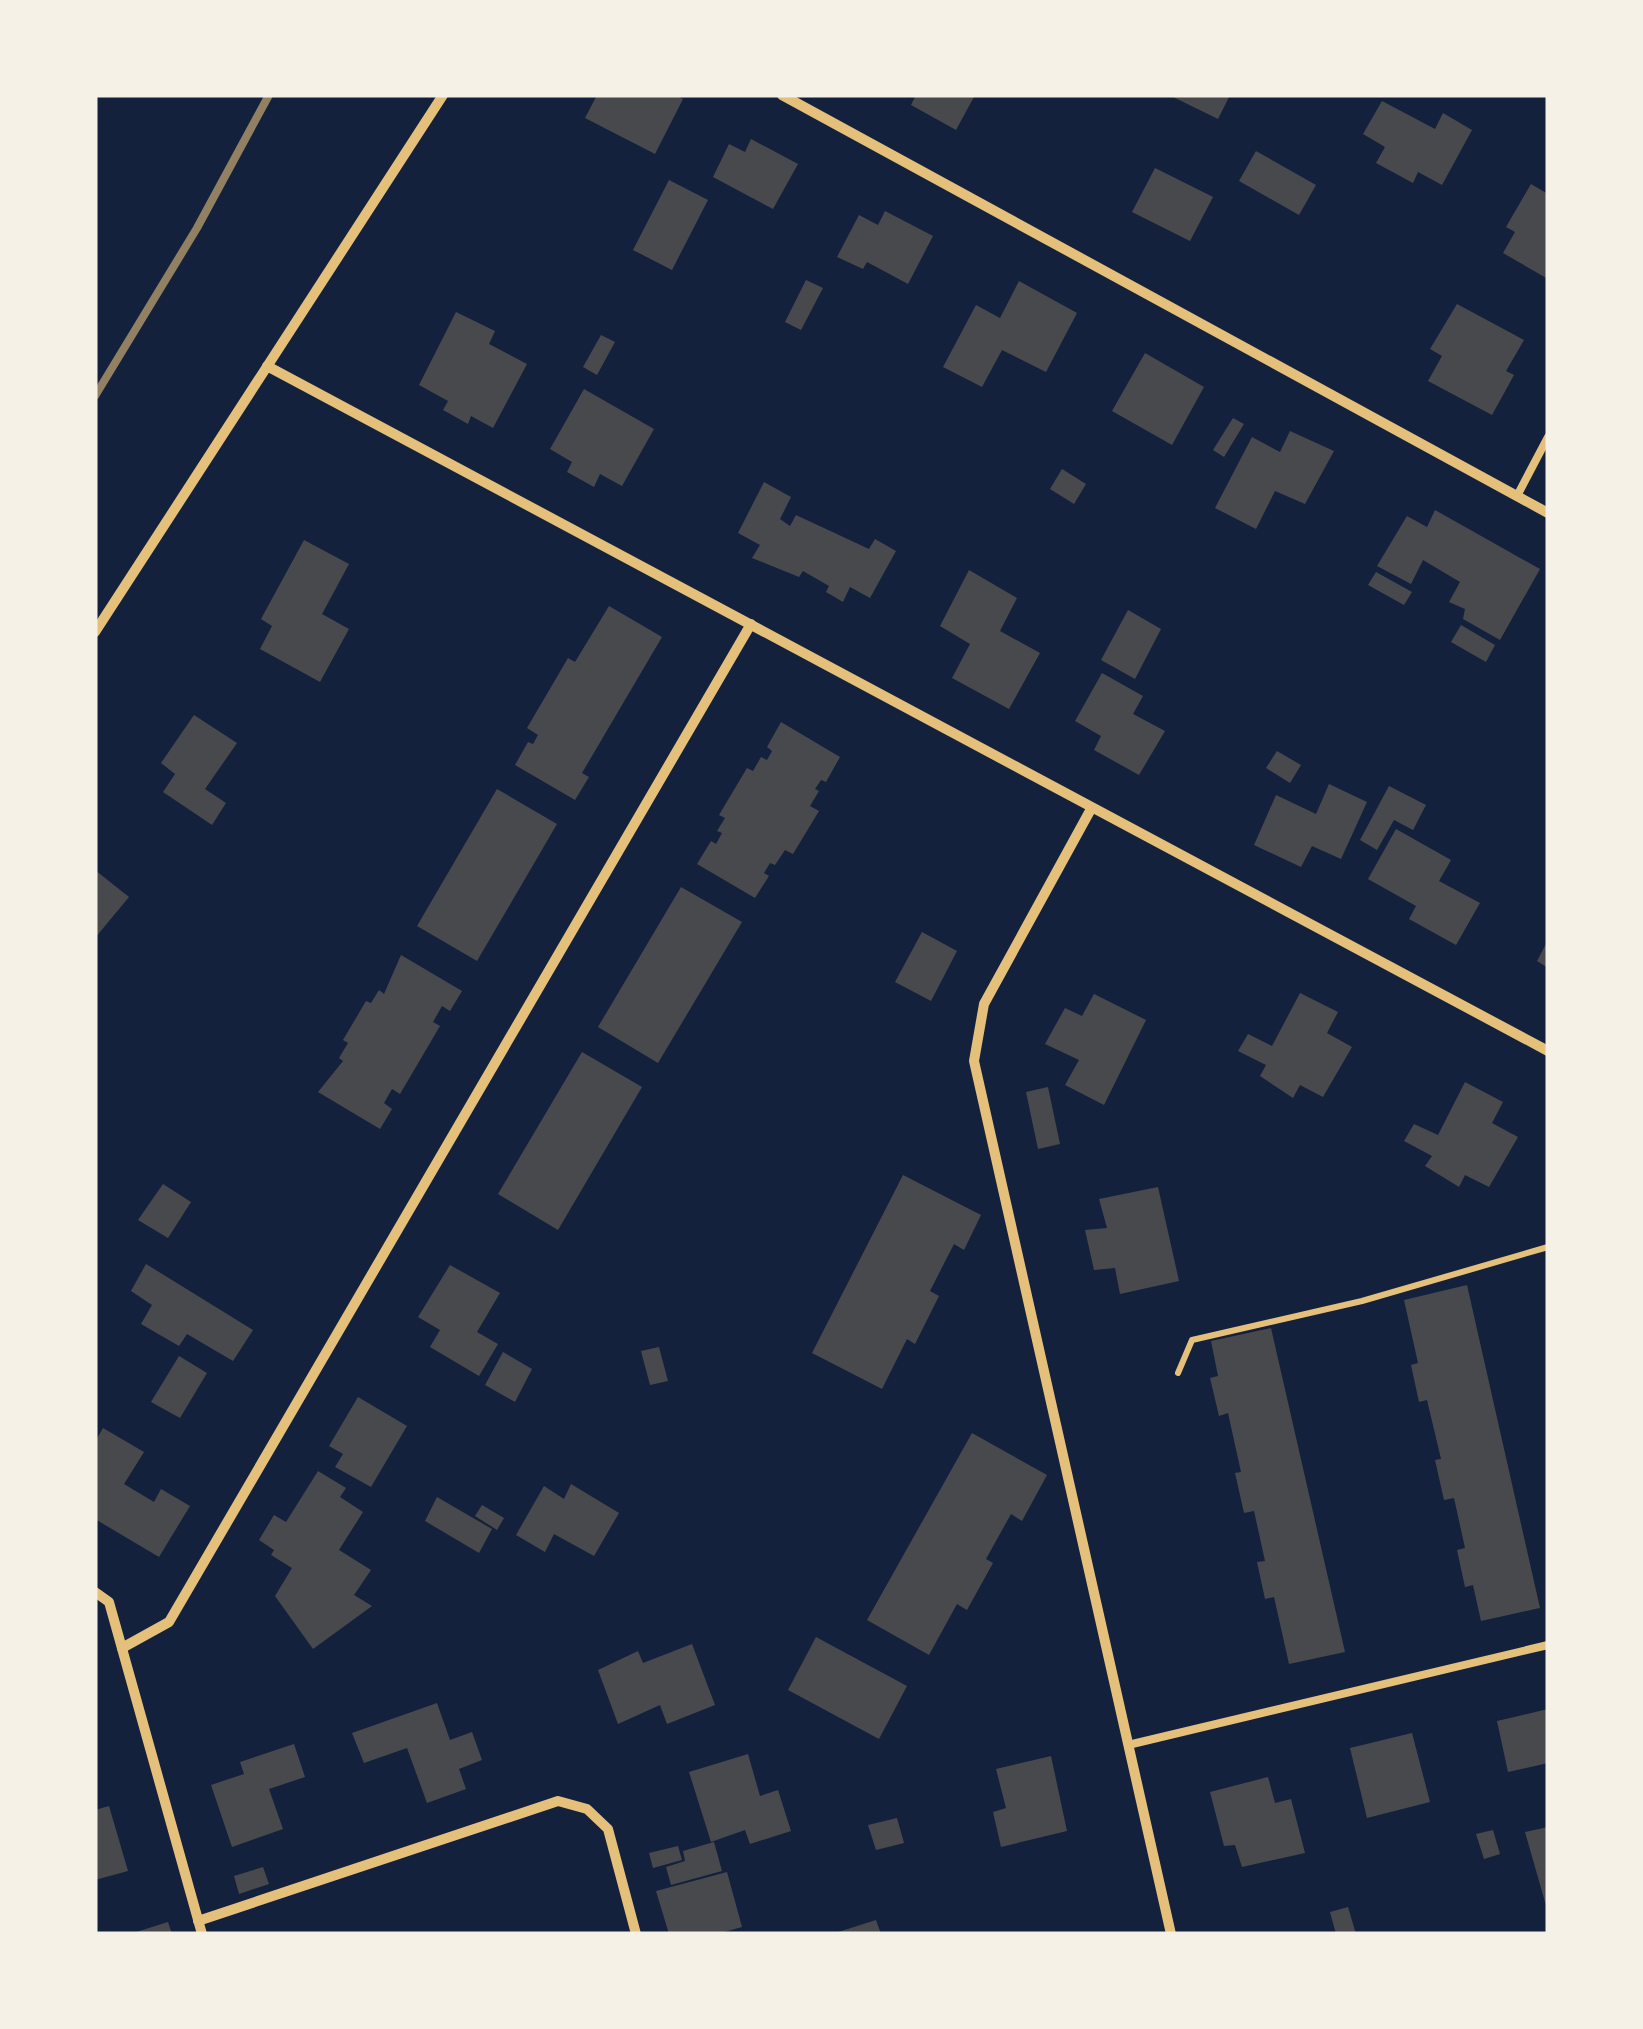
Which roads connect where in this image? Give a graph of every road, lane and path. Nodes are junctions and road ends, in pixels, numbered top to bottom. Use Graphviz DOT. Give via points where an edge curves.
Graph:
graph roads {
  1 [pos="442,95"];
  2 [pos="782,95"];
  3 [pos="268,366"];
  4 [pos="1548,437"];
  5 [pos="1517,496"];
  6 [pos="1548,513"];
  7 [pos="751,624"];
  8 [pos="95,632"];
  9 [pos="1090,808"];
  10 [pos="1548,1051"];
  11 [pos="1548,1247"];
  12 [pos="1178,1373"];
  13 [pos="95,1592"];
  14 [pos="1548,1645"];
  15 [pos="122,1648"];
  16 [pos="1128,1745"];
  17 [pos="198,1922"];
  18 [pos="202,1934"];
  19 [pos="636,1934"];
  20 [pos="1171,1934"];
  1 -- 3 [label="street"];
  2 -- 5 [label="street"];
  3 -- 7 [label="street"];
  3 -- 8 [label="street"];
  4 -- 5 [label="lane"];
  5 -- 6 [label="street"];
  7 -- 9 [label="street"];
  7 -- 15 [label="street" via="168,1622"];
  9 -- 10 [label="street"];
  9 -- 16 [label="street" via="984,1004 974,1061"];
  11 -- 12 [label="path" via="1362,1301 1192,1340"];
  13 -- 15 [label="street" via="109,1602"];
  14 -- 16 [label="lane"];
  15 -- 17 [label="street"];
  16 -- 20 [label="street"];
  17 -- 18 [label="street"];
  17 -- 19 [label="street" via="558,1801 587,1808 608,1829"];
}
